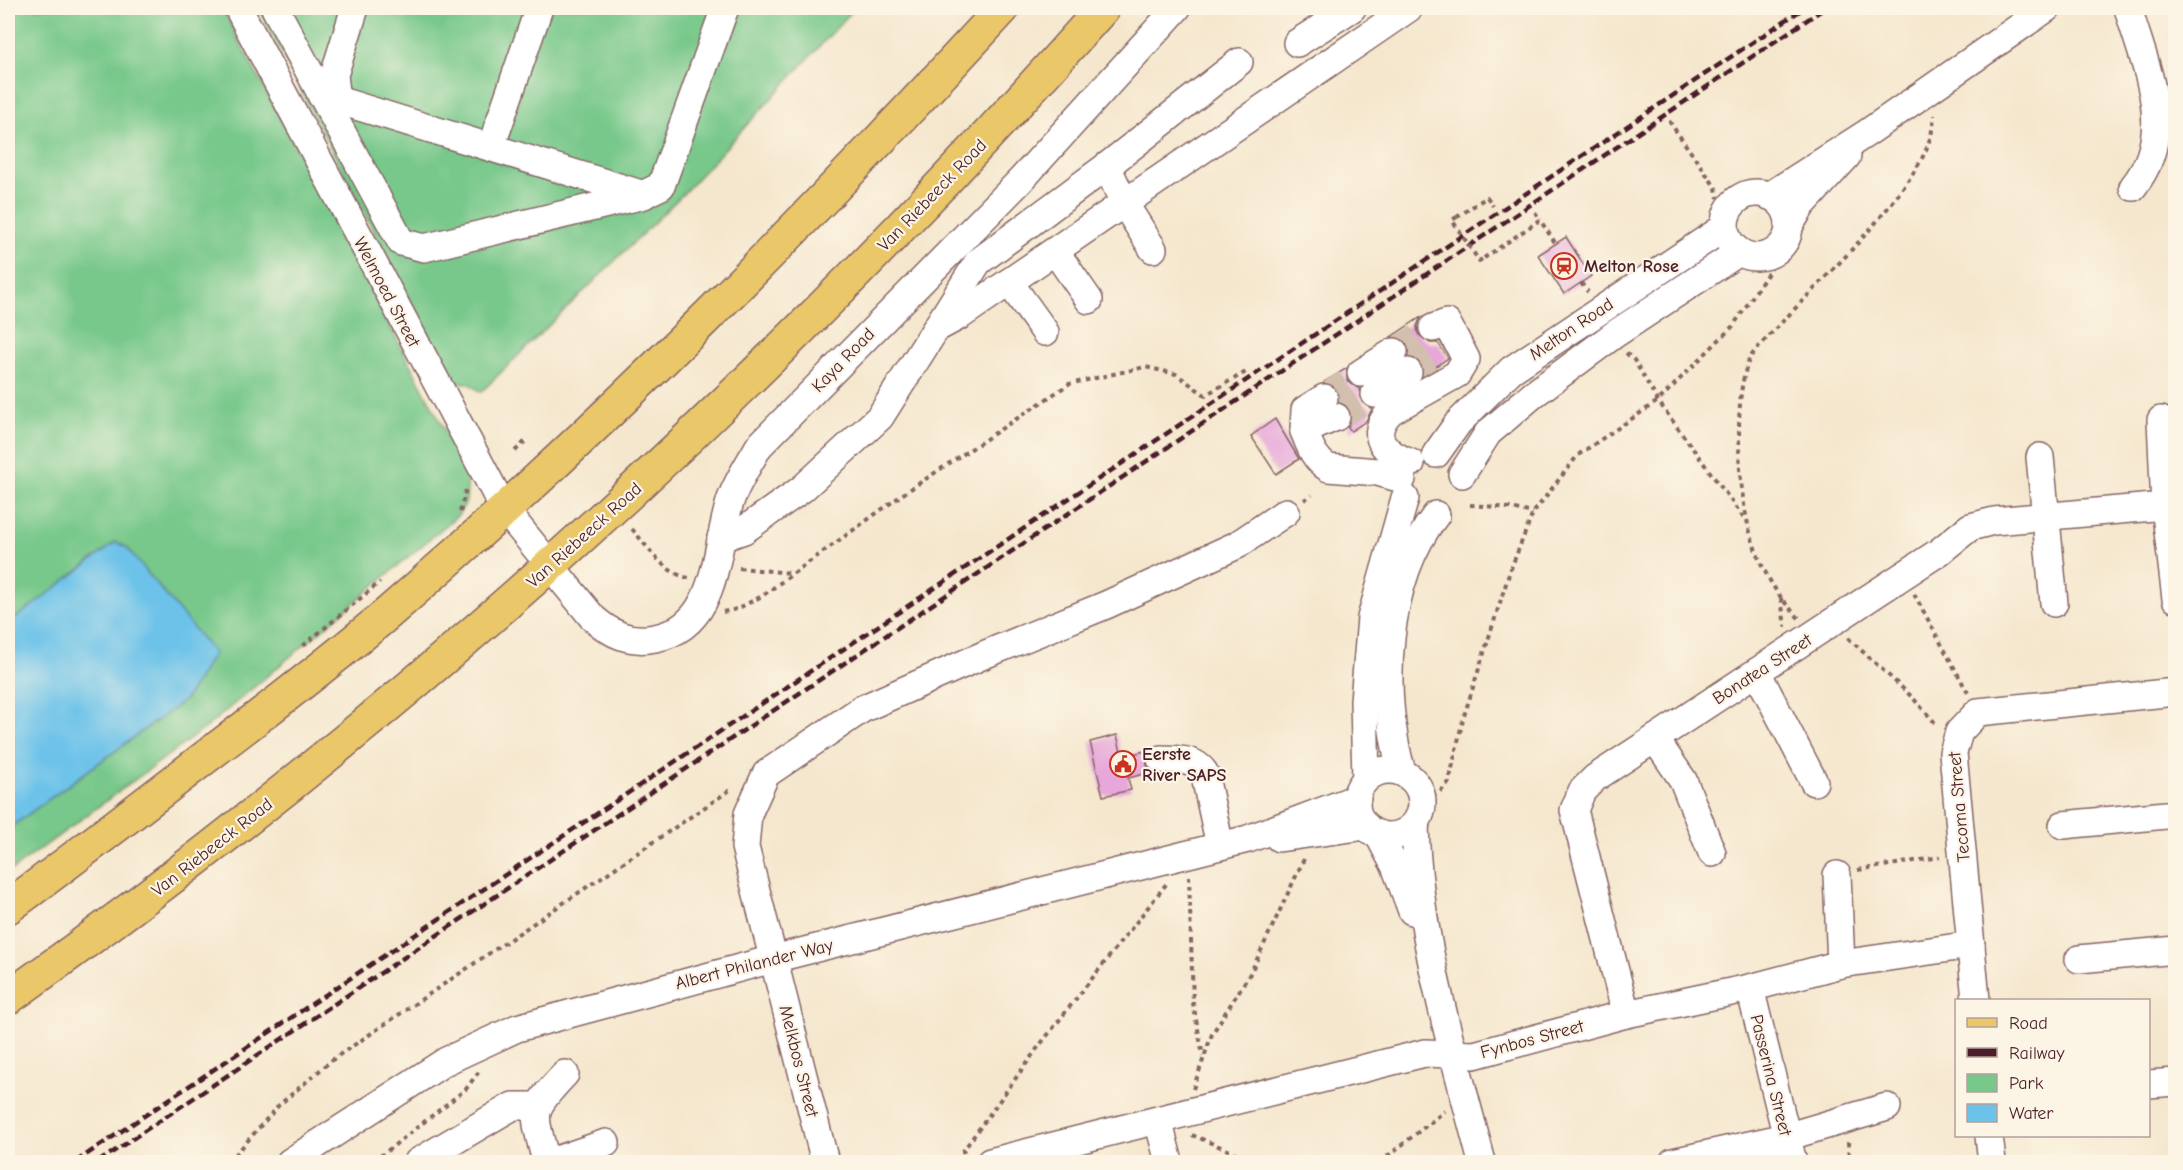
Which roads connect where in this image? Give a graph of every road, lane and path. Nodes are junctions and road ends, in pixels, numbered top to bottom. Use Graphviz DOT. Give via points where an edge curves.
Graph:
graph roads {
  1 [pos="238,8"];
  2 [pos="275,8"];
  3 [pos="356,8"];
  4 [pos="539,8"];
  5 [pos="725,8"];
  6 [pos="1003,8"];
  7 [pos="1103,8"];
  8 [pos="1177,8"];
  9 [pos="1352,8"];
  10 [pos="1409,8"];
  11 [pos="2047,8"];
  12 [pos="2128,8"];
  13 [pos="1297,43"];
  14 [pos="1239,62"];
  15 [pos="329,98"];
  16 [pos="1934,111"];
  17 [pos="1669,121"];
  18 [pos="1868,133"];
  19 [pos="491,147"];
  20 [pos="1107,166"];
  21 [pos="2133,188"];
  22 [pos="644,195"];
  23 [pos="1769,196"];
  24 [pos="1718,198"];
  25 [pos="1124,203"];
  26 [pos="1493,206"];
  27 [pos="1535,212"];
  28 [pos="1540,220"];
  29 [pos="1789,226"];
  30 [pos="1725,227"];
  31 [pos="1556,244"];
  32 [pos="1153,249"];
  33 [pos="1054,251"];
  34 [pos="1739,252"];
  35 [pos="1774,264"];
  36 [pos="1009,282"];
  37 [pos="1089,300"];
  38 [pos="936,329"];
  39 [pos="1045,332"];
  40 [pos="1445,339"];
  41 [pos="1624,350"];
  42 [pos="1401,362"];
  43 [pos="1246,372"];
  44 [pos="1368,383"];
  45 [pos="1658,401"];
  46 [pos="1330,408"];
  47 [pos="2161,420"];
  48 [pos="528,439"];
  49 [pos="515,451"];
  50 [pos="1436,454"];
  51 [pos="2040,457"];
  52 [pos="1462,474"];
  53 [pos="1406,480"];
  54 [pos="1470,506"];
  55 [pos="2166,506"];
  56 [pos="504,509"];
  57 [pos="1286,512"];
  58 [pos="1533,513"];
  59 [pos="1436,515"];
  60 [pos="2046,516"];
  61 [pos="1745,519"];
  62 [pos="632,529"];
  63 [pos="721,538"];
  64 [pos="550,567"];
  65 [pos="729,567"];
  66 [pos="792,573"];
  67 [pos="1901,577"];
  68 [pos="689,578"];
  69 [pos="2175,599"];
  70 [pos="2054,603"];
  71 [pos="720,613"];
  72 [pos="1826,627"];
  73 [pos="1757,672"];
  74 [pos="2175,692"];
  75 [pos="1978,712"];
  76 [pos="1655,739"];
  77 [pos="1954,743"];
  78 [pos="1161,759"];
  79 [pos="1402,772"];
  80 [pos="1814,782"];
  81 [pos="760,783"];
  82 [pos="1361,788"];
  83 [pos="1432,795"];
  84 [pos="2175,814"];
  85 [pos="1415,824"];
  86 [pos="2063,825"];
  87 [pos="1372,830"];
  88 [pos="1248,839"];
  89 [pos="1220,846"];
  90 [pos="1305,851"];
  91 [pos="1713,853"];
  92 [pos="1963,854"];
  93 [pos="1188,870"];
  94 [pos="1837,875"];
  95 [pos="1168,882"];
  96 [pos="8,907"];
  97 [pos="1425,936"];
  98 [pos="1971,945"];
  99 [pos="2175,950"];
  100 [pos="773,959"];
  101 [pos="2079,959"];
  102 [pos="1841,964"];
  103 [pos="1750,988"];
  104 [pos="8,998"];
  105 [pos="1977,999"];
  106 [pos="1626,1014"];
  107 [pos="1454,1054"];
  108 [pos="1203,1057"];
  109 [pos="481,1066"];
  110 [pos="565,1074"];
  111 [pos="2175,1082"];
  112 [pos="2150,1084"];
  113 [pos="537,1106"];
  114 [pos="1453,1107"];
  115 [pos="1887,1107"];
  116 [pos="1185,1113"];
  117 [pos="1158,1120"];
  118 [pos="1989,1137"];
  119 [pos="606,1143"];
  120 [pos="1789,1150"];
  121 [pos="229,1162"];
  122 [pos="290,1162"];
  123 [pos="373,1162"];
  124 [pos="418,1162"];
  125 [pos="546,1162"];
  126 [pos="551,1162"];
  127 [pos="825,1162"];
  128 [pos="965,1162"];
  129 [pos="990,1162"];
  130 [pos="1169,1162"];
  131 [pos="1257,1162"];
  132 [pos="1380,1162"];
  133 [pos="1482,1162"];
  134 [pos="1673,1162"];
  135 [pos="1992,1162"];
  1 -- 56 [label="street, Welmoed Street"];
  2 -- 15 [label="street"];
  3 -- 15 [label="street"];
  4 -- 19 [label="street"];
  5 -- 22 [label="street" via="665,177 661,186"];
  6 -- 56 [label="main road" via="736,290"];
  7 -- 64 [label="main road, Van Riebeeck Road" via="1017,105 849,281 708,421"];
  8 -- 63 [label="street, Kaya Road" via="1021,180 759,446 738,482"];
  9 -- 13 [label="street"];
  10 -- 25 [label="street"];
  11 -- 18 [label="street"];
  12 -- 21 [label="street" via="2154,98 2157,137 2145,173"];
  14 -- 20 [label="street"];
  15 -- 19 [label="street"];
  15 -- 22 [label="street" via="401,242 413,247 465,240"];
  16 -- 61 [label="path" via="1929,145 1917,167 1878,218 1750,357 1742,377 1739,413"];
  17 -- 24 [label="path" via="1716,188"];
  18 -- 23 [label="street"];
  18 -- 29 [label="street" via="1802,205"];
  19 -- 22 [label="street"];
  20 -- 25 [label="street"];
  20 -- 38 [label="street" via="978,262"];
  23 -- 29 [label="street" via="1784,208"];
  23 -- 30 [label="street" via="1753,193 1740,198 1728,212"];
  25 -- 32 [label="street"];
  25 -- 33 [label="street"];
  26 -- 28 [label="path, bridge" via="1488,197 1452,220 1479,261"];
  27 -- 28 [label="path"];
  28 -- 31 [label="path"];
  29 -- 34 [label="street" via="1786,240 1771,254 1758,257"];
  30 -- 34 [label="street" via="1729,241"];
  30 -- 50 [label="street, Melton Road" via="1511,370 1458,423"];
  33 -- 36 [label="street"];
  33 -- 37 [label="street"];
  34 -- 52 [label="street, Melton Road" via="1615,334 1534,394 1488,433"];
  35 -- 45 [label="path" via="1733,326"];
  36 -- 38 [label="street"];
  36 -- 39 [label="street"];
  38 -- 63 [label="street" via="880,417 802,489 744,530"];
  40 -- 53 [label="street" via="1467,359 1462,369 1391,411 1380,426 1382,443"];
  41 -- 45 [label="path"];
  42 -- 44 [label="street"];
  43 -- 66 [label="path" via="1204,395 1176,374 1145,367 1069,384"];
  45 -- 58 [label="path" via="1578,455"];
  45 -- 61 [label="path"];
  46 -- 53 [label="street" via="1304,431 1314,455 1328,468 1378,472"];
  47 -- 55 [label="street"];
  48 -- 49 [label="path"];
  50 -- 52 [label="street" via="1456,464"];
  50 -- 53 [label="street" via="1418,457"];
  51 -- 60 [label="street"];
  52 -- 59 [label="street" via="1459,501"];
  53 -- 59 [label="street" via="1417,512"];
  53 -- 82 [label="street" via="1371,618"];
  54 -- 58 [label="path"];
  55 -- 60 [label="street, Bonatea Street"];
  55 -- 69 [label="street"];
  56 -- 64 [label="street, Welmoed Street"];
  56 -- 96 [label="main road" via="386,615 283,698"];
  57 -- 81 [label="street" via="1226,550 862,709 779,763"];
  58 -- 83 [label="path" via="1462,720 1449,782"];
  59 -- 79 [label="street" via="1418,541 1406,573 1390,645 1393,737"];
  60 -- 67 [label="street, Bonatea Street" via="1976,524"];
  60 -- 70 [label="street"];
  61 -- 72 [label="path" via="1760,562 1778,594 1797,616"];
  62 -- 68 [label="path" via="675,576"];
  63 -- 64 [label="street, Kaya Road" via="703,606 686,625 667,636 630,639 610,633"];
  64 -- 104 [label="main road, Van Riebeeck Road" via="265,806"];
  65 -- 66 [label="path"];
  66 -- 71 [label="path" via="762,596"];
  67 -- 72 [label="street, Bonatea Street"];
  67 -- 75 [label="path" via="1921,604"];
  72 -- 73 [label="street, Bonatea Street"];
  72 -- 77 [label="path" via="1841,632 1912,697"];
  73 -- 76 [label="street, Bonatea Street"];
  73 -- 80 [label="street"];
  74 -- 75 [label="street"];
  75 -- 77 [label="street, Tecoma Street" via="1965,723"];
  76 -- 91 [label="street" via="1683,780"];
  76 -- 106 [label="street, Bonatea Street" via="1595,778 1582,791 1575,810"];
  77 -- 92 [label="street, Tecoma Street"];
  78 -- 89 [label="street" via="1190,761 1204,772"];
  79 -- 82 [label="street" via="1383,770"];
  79 -- 85 [label="street" via="1413,780 1422,798"];
  81 -- 100 [label="street, Melkbos Street" via="748,814 745,847"];
  81 -- 121 [label="path" via="738,785 711,801 332,1059 279,1105"];
  82 -- 87 [label="street" via="1356,808"];
  82 -- 88 [label="street, Albert Philander Way"];
  84 -- 86 [label="street"];
  85 -- 87 [label="street" via="1398,835"];
  85 -- 97 [label="street"];
  87 -- 88 [label="street, Albert Philander Way"];
  87 -- 97 [label="street"];
  88 -- 89 [label="street, Albert Philander Way"];
  89 -- 100 [label="street, Albert Philander Way"];
  90 -- 108 [label="path" via="1251,972 1212,1034"];
  92 -- 94 [label="path"];
  92 -- 98 [label="street, Tecoma Street"];
  93 -- 108 [label="path" via="1193,1003"];
  94 -- 102 [label="street"];
  95 -- 128 [label="path" via="963,1151"];
  97 -- 107 [label="street"];
  98 -- 102 [label="street, Fynbos Street"];
  98 -- 105 [label="street, Tecoma Street"];
  99 -- 101 [label="street"];
  100 -- 122 [label="street, Albert Philander Way" via="555,1016 498,1035 446,1061"];
  100 -- 127 [label="street, Melkbos Street"];
  102 -- 103 [label="street, Fynbos Street"];
  103 -- 106 [label="street, Fynbos Street"];
  103 -- 120 [label="street, Passerina Street"];
  106 -- 107 [label="street, Fynbos Street" via="1479,1054"];
  107 -- 116 [label="street, Fynbos Street" via="1425,1053"];
  107 -- 133 [label="street"];
  108 -- 116 [label="path"];
  109 -- 123 [label="path" via="466,1089"];
  110 -- 113 [label="street"];
  111 -- 112 [label="street"];
  113 -- 124 [label="street" via="513,1106"];
  113 -- 125 [label="street"];
  114 -- 132 [label="path" via="1437,1115"];
  115 -- 120 [label="street"];
  116 -- 117 [label="street, Fynbos Street"];
  116 -- 131 [label="path" via="1188,1133"];
  117 -- 129 [label="street, Fynbos Street"];
  117 -- 130 [label="street"];
  118 -- 135 [label="street"];
  119 -- 126 [label="street"];
  120 -- 134 [label="street"];
}
